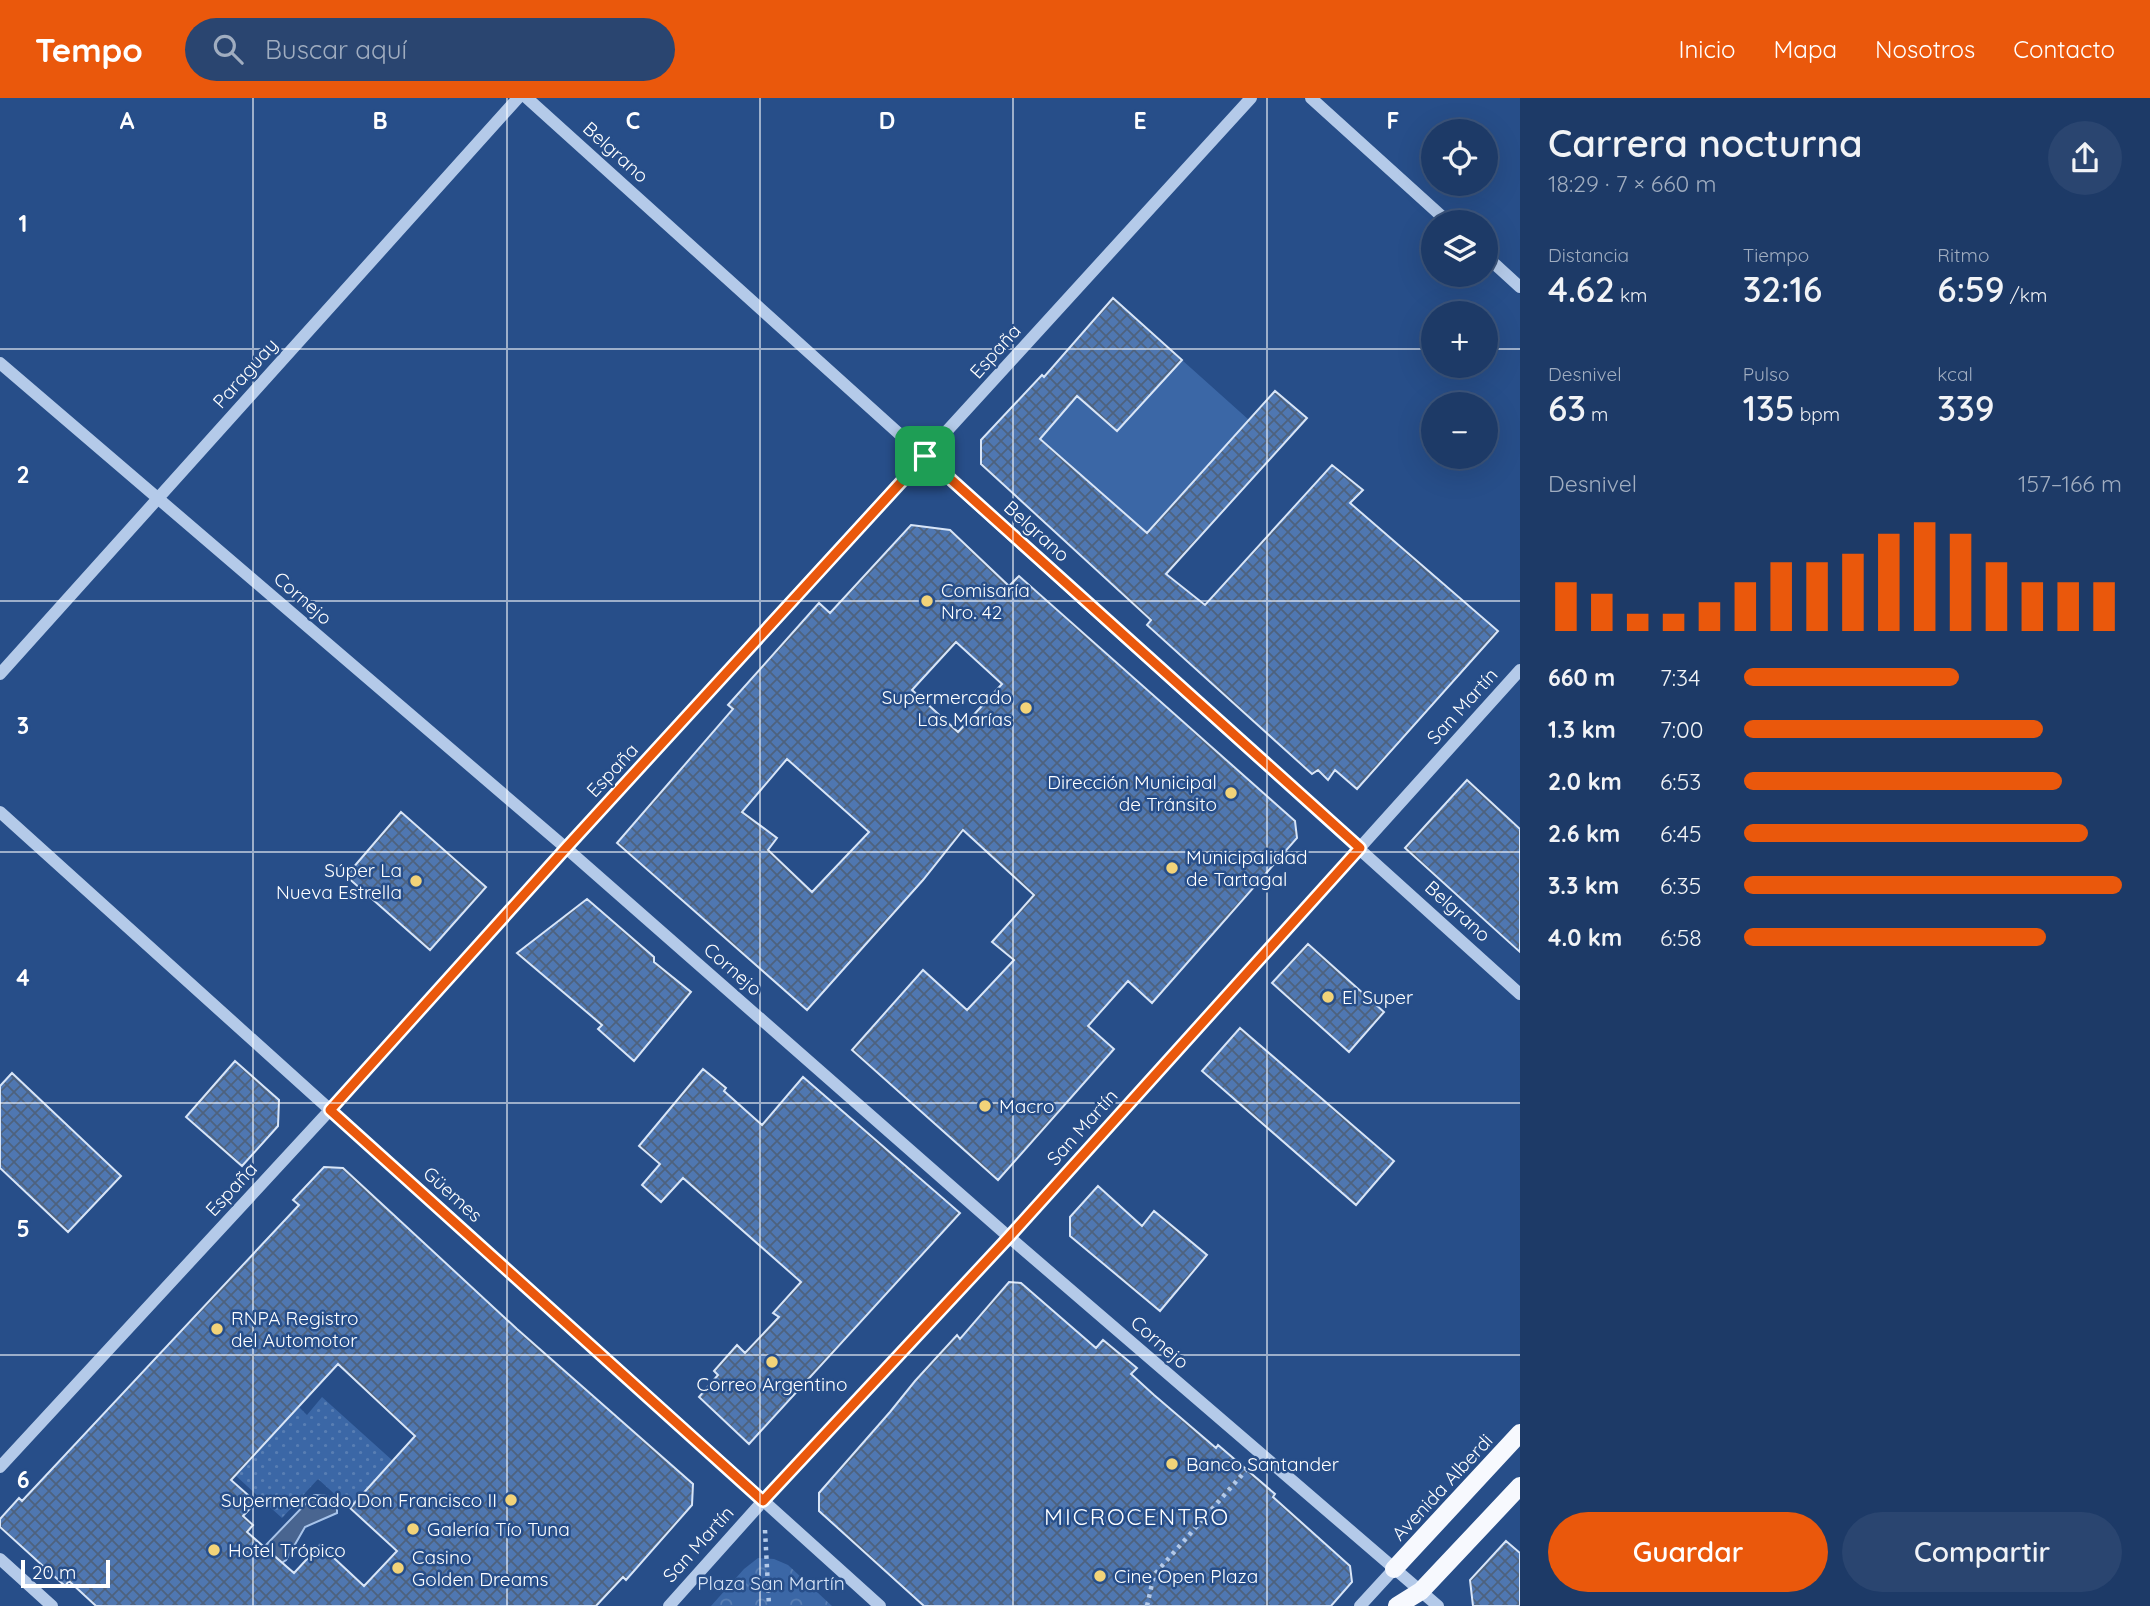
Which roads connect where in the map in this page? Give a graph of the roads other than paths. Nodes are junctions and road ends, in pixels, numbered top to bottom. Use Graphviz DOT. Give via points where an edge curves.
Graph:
graph roads {
  1 [pos="518,98"];
  2 [pos="527,98"];
  3 [pos="1251,98"];
  4 [pos="1311,98"];
  5 [pos="1435,210"];
  6 [pos="1498,267"];
  7 [pos="1520,287"];
  8 [pos="0,363"];
  9 [pos="925,456"];
  10 [pos="158,499"];
  11 [pos="1520,670"];
  12 [pos="0,674"];
  13 [pos="0,812"];
  14 [pos="566,848"];
  15 [pos="1360,848"];
  16 [pos="1520,994"];
  17 [pos="330,1110"];
  18 [pos="1009,1237"];
  19 [pos="1520,1433"];
  20 [pos="0,1467"];
  21 [pos="1520,1486"];
  22 [pos="763,1501"];
  23 [pos="0,1559"];
  24 [pos="1394,1569"];
  25 [pos="1421,1591"];
  26 [pos="52,1606"];
  27 [pos="669,1606"];
  28 [pos="880,1606"];
  29 [pos="1360,1606"];
  30 [pos="1397,1606"];
  31 [pos="1438,1606"];
  1 -- 10 [label="street, Paraguay"];
  2 -- 9 [label="street, Belgrano"];
  3 -- 9 [label="street, España"];
  4 -- 5 [label="street"];
  6 -- 7 [label="street"];
  8 -- 10 [label="street, Cornejo"];
  9 -- 14 [label="street, España"];
  9 -- 15 [label="street, Belgrano"];
  10 -- 12 [label="street, Paraguay"];
  10 -- 14 [label="street, Cornejo"];
  11 -- 15 [label="street, San Martín"];
  13 -- 17 [label="street, Güemes"];
  14 -- 17 [label="street, España"];
  14 -- 18 [label="street, Cornejo"];
  15 -- 16 [label="street, Belgrano"];
  15 -- 18 [label="street, San Martín"];
  17 -- 20 [label="street, España"];
  17 -- 22 [label="street, Güemes"];
  18 -- 22 [label="street, San Martín"];
  18 -- 24 [label="street, Cornejo"];
  19 -- 24 [label="main road, Avenida Alberdi"];
  21 -- 25 [label="main road"];
  22 -- 27 [label="street, San Martín"];
  22 -- 28 [label="street, Güemes"];
  23 -- 26 [label="street"];
  24 -- 25 [label="street, Cornejo"];
  24 -- 29 [label="street"];
  25 -- 30 [label="main road"];
  25 -- 31 [label="street, Cornejo"];
}
